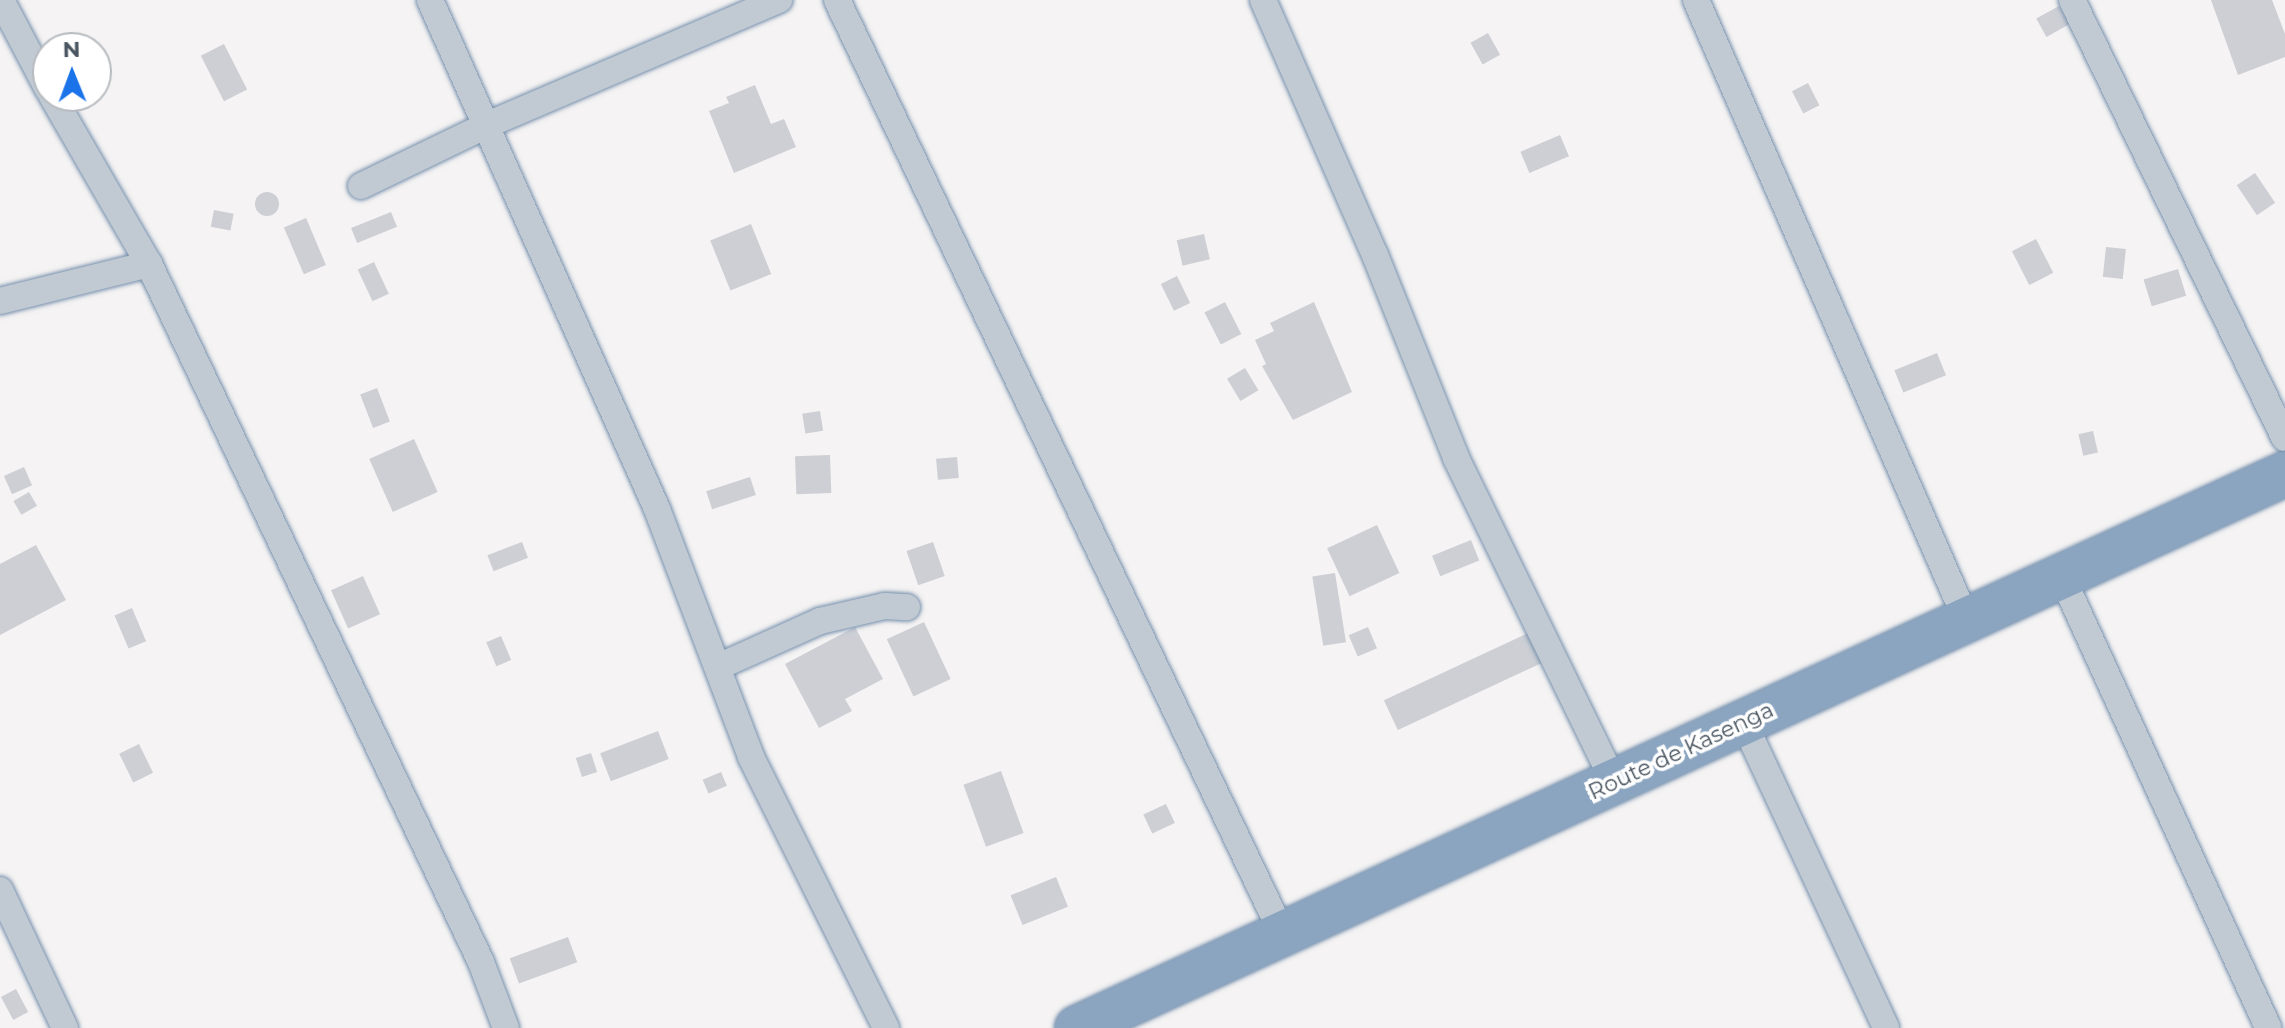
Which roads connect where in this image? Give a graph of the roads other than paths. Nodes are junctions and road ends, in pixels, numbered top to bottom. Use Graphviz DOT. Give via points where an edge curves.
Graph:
graph roads {
  1 [pos="1,0"];
  2 [pos="430,0"];
  3 [pos="779,0"];
  4 [pos="837,0"];
  5 [pos="1263,0"];
  6 [pos="1696,0"];
  7 [pos="2072,0"];
  8 [pos="32,59"];
  9 [pos="61,112"];
  10 [pos="487,125"];
  11 [pos="361,186"];
  12 [pos="149,264"];
  13 [pos="0,301"];
  14 [pos="2285,438"];
  15 [pos="2285,474"];
  16 [pos="2061,575"];
  17 [pos="907,607"];
  18 [pos="1966,619"];
  19 [pos="720,666"];
  20 [pos="1744,723"];
  21 [pos="1614,782"];
  22 [pos="2,900"];
  23 [pos="1283,935"];
  24 [pos="65,1028"];
  25 [pos="506,1028"];
  26 [pos="886,1028"];
  27 [pos="1077,1028"];
  28 [pos="1886,1028"];
  29 [pos="2268,1028"];
  1 -- 8 [label="street"];
  2 -- 10 [label="street"];
  3 -- 10 [label="street"];
  4 -- 23 [label="street"];
  5 -- 21 [label="street" via="1375,255 1456,458"];
  6 -- 18 [label="street"];
  7 -- 14 [label="street"];
  9 -- 12 [label="street"];
  10 -- 11 [label="street"];
  10 -- 19 [label="street" via="657,509"];
  12 -- 13 [label="street"];
  12 -- 25 [label="street" via="474,948"];
  15 -- 16 [label="highway, Route de Kasenga"];
  16 -- 18 [label="highway, Route de Kasenga"];
  16 -- 29 [label="street"];
  17 -- 19 [label="street" via="885,606 820,621"];
  18 -- 20 [label="highway, Route de Kasenga"];
  19 -- 26 [label="street" via="776,813"];
  20 -- 21 [label="highway, Route de Kasenga"];
  20 -- 28 [label="street"];
  21 -- 23 [label="highway, Route de Kasenga"];
  22 -- 24 [label="street"];
  23 -- 27 [label="highway, Route de Kasenga"];
}
